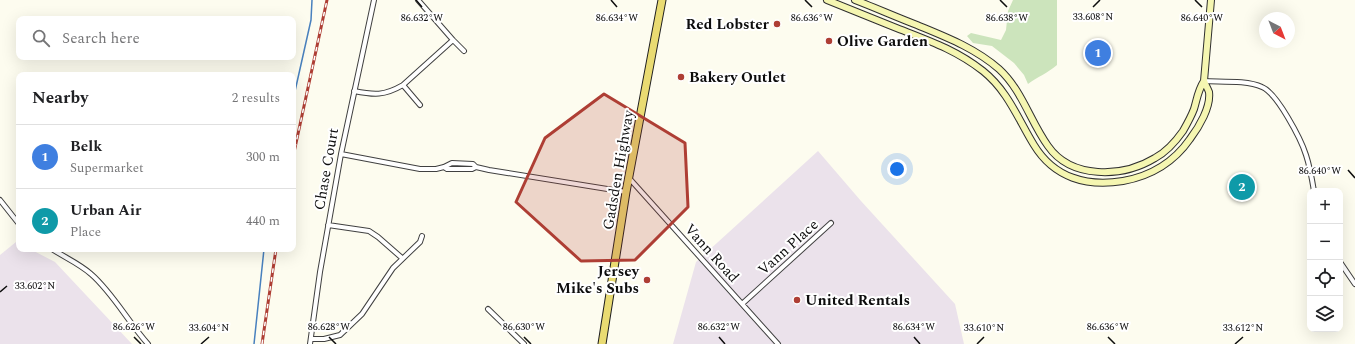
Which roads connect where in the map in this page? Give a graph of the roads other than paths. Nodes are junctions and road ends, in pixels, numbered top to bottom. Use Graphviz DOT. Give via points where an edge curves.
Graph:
graph roads {
  1 [pos="374,0"];
  2 [pos="418,0"];
  3 [pos="662,0"];
  4 [pos="827,0"];
  5 [pos="855,0"];
  6 [pos="1211,0"];
  7 [pos="453,40"];
  8 [pos="464,51"];
  9 [pos="1204,81"];
  10 [pos="403,85"];
  11 [pos="354,91"];
  12 [pos="420,105"];
  13 [pos="341,154"];
  14 [pos="629,178"];
  15 [pos="1314,188"];
  16 [pos="626,192"];
  17 [pos="0,200"];
  18 [pos="16,220"];
  19 [pos="831,223"];
  20 [pos="328,225"];
  21 [pos="422,236"];
  22 [pos="57,252"];
  23 [pos="402,258"];
  24 [pos="1343,266"];
  25 [pos="1355,284"];
  26 [pos="742,304"];
  27 [pos="488,309"];
  28 [pos="311,342"];
  29 [pos="148,344"];
  30 [pos="524,344"];
  31 [pos="602,344"];
  32 [pos="778,344"];
  1 -- 11 [label="street, Chase Court"];
  2 -- 7 [label="street"];
  3 -- 14 [label="main road, Gadsden Highway"];
  4 -- 9 [label="street" via="944,46 971,62 1004,91 1033,144 1045,160 1064,174 1081,180 1106,183 1129,180 1153,171 1173,158 1200,125 1209,91"];
  5 -- 9 [label="street" via="958,42 999,69 1014,85 1053,152 1067,164 1081,169 1097,172 1124,169 1137,167 1156,158 1182,132"];
  6 -- 9 [label="street"];
  7 -- 8 [label="street"];
  7 -- 10 [label="street"];
  9 -- 15 [label="street" via="1253,84 1271,93 1306,154"];
  10 -- 11 [label="street" via="388,93"];
  10 -- 12 [label="street"];
  11 -- 13 [label="street, Chase Court"];
  13 -- 16 [label="street" via="420,169 476,167"];
  13 -- 20 [label="street, Chase Court"];
  14 -- 16 [label="main road, Gadsden Highway"];
  14 -- 26 [label="street, Vann Road"];
  16 -- 31 [label="main road, Gadsden Highway"];
  17 -- 18 [label="street"];
  19 -- 26 [label="street, Vann Place"];
  20 -- 23 [label="street" via="369,231"];
  20 -- 28 [label="street, Chase Court"];
  21 -- 23 [label="street" via="420,242"];
  22 -- 29 [label="street" via="98,281"];
  23 -- 28 [label="street" via="369,306 340,335"];
  24 -- 25 [label="street"];
  26 -- 32 [label="street, Vann Road"];
  27 -- 30 [label="street"];
}
